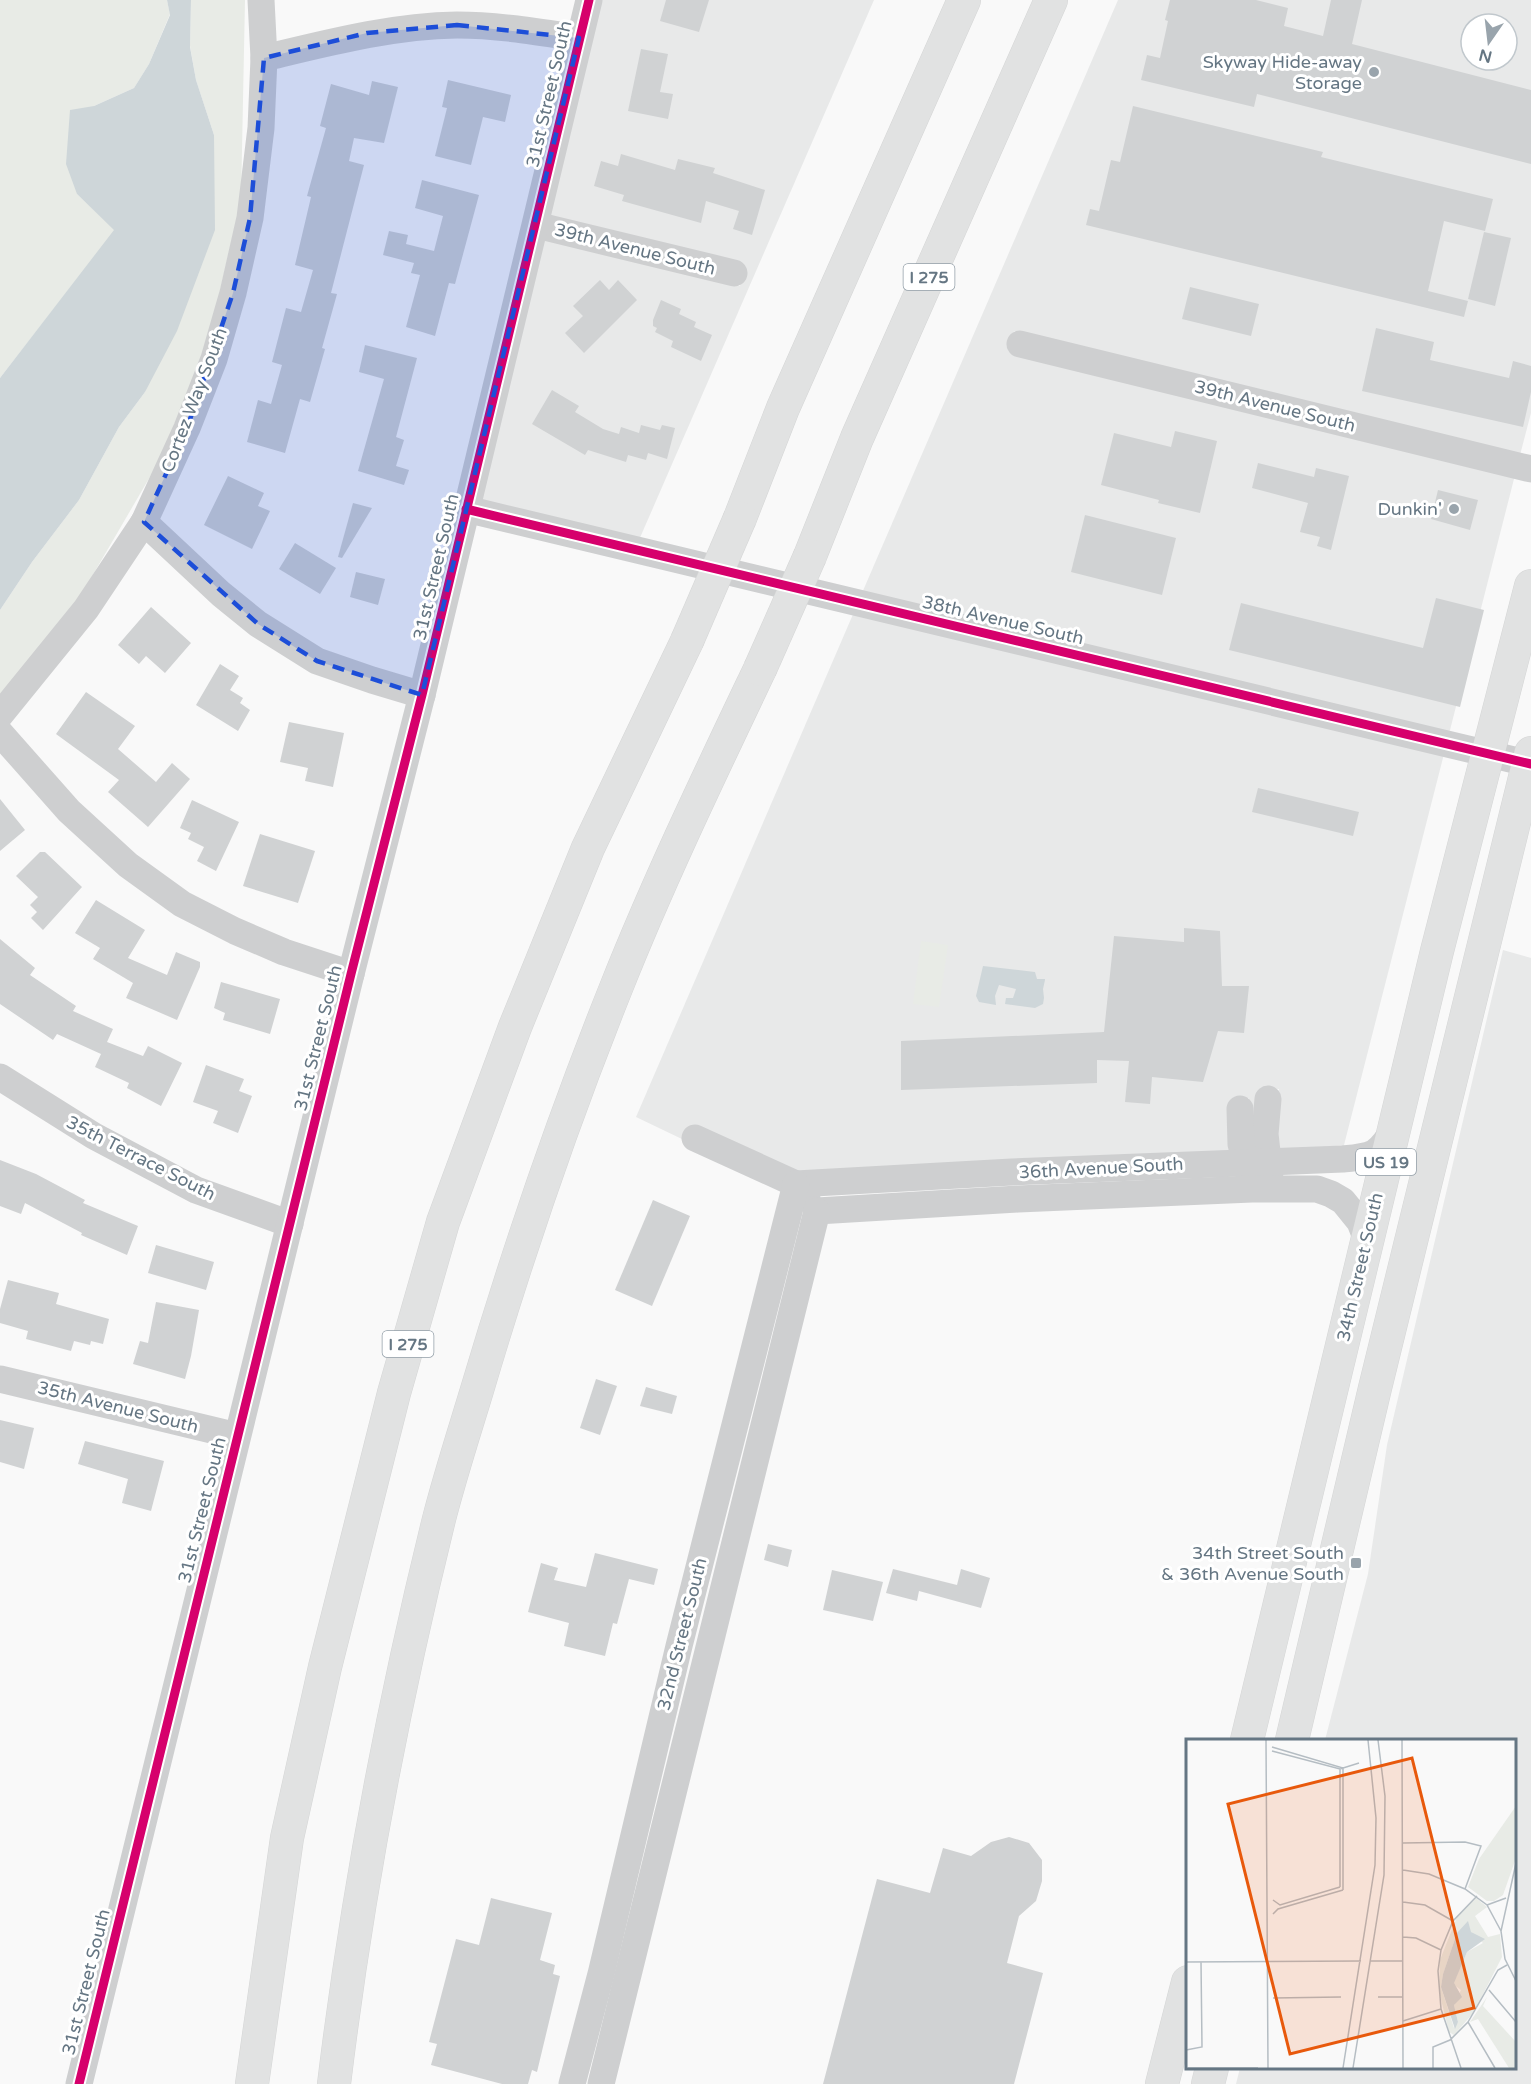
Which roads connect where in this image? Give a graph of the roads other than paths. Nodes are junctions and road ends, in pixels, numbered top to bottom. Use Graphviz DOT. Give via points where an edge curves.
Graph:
graph roads {
  1 [pos="261,0"];
  2 [pos="589,0"];
  3 [pos="964,0"];
  4 [pos="1051,0"];
  5 [pos="579,38"];
  6 [pos="264,58"];
  7 [pos="536,225"];
  8 [pos="734,273"];
  9 [pos="1020,344"];
  10 [pos="1531,469"];
  11 [pos="466,509"];
  12 [pos="144,522"];
  13 [pos="1531,586"];
  14 [pos="422,695"];
  15 [pos="0,715"];
  16 [pos="0,733"];
  17 [pos="1489,753"];
  18 [pos="1530,760"];
  19 [pos="1437,951"];
  20 [pos="351,974"];
  21 [pos="0,1077"];
  22 [pos="1268,1099"];
  23 [pos="1240,1109"];
  24 [pos="1394,1129"];
  25 [pos="695,1138"];
  26 [pos="1257,1162"];
  27 [pos="1381,1181"];
  28 [pos="796,1184"];
  29 [pos="1425,1184"];
  30 [pos="1262,1189"];
  31 [pos="817,1211"];
  32 [pos="290,1224"];
  33 [pos="1367,1240"];
  34 [pos="0,1379"];
  35 [pos="1375,1389"];
  36 [pos="237,1436"];
  37 [pos="1247,1739"];
  38 [pos="1292,1739"];
  39 [pos="1186,1992"];
  40 [pos="1186,2062"];
  41 [pos="1212,2069"];
  42 [pos="78,2084"];
  43 [pos="252,2084"];
  44 [pos="334,2084"];
  45 [pos="572,2084"];
  46 [pos="601,2084"];
  47 [pos="1162,2084"];
  48 [pos="1180,2084"];
  49 [pos="1208,2084"];
  1 -- 6 [label="street, Cortez Way South"];
  2 -- 5 [label="street, 31st Street South"];
  3 -- 43 [label="highway, I 275, bridge" via="783,408 687,640 588,848 515,1027 443,1222 394,1393 287,1838"];
  4 -- 44 [label="highway, I 275, bridge" via="857,438 760,669 677,843 615,989 553,1154 499,1314 440,1515 401,1681 366,1867"];
  5 -- 6 [label="street" via="457,25 367,33"];
  5 -- 7 [label="street, 31st Street South"];
  6 -- 12 [label="street, Cortez Way South" via="261,128 250,218 233,293 191,418"];
  7 -- 8 [label="street, 39th Avenue South"];
  7 -- 11 [label="street, 31st Street South"];
  9 -- 10 [label="street, 39th Avenue South"];
  11 -- 14 [label="street, 31st Street South"];
  11 -- 17 [label="street, 38th Avenue South"];
  12 -- 14 [label="street" via="258,624 316,660"];
  12 -- 15 [label="street, Cortez Way South" via="86,609"];
  13 -- 17 [label="highway, 34th Street South / US 19"];
  14 -- 20 [label="street, 31st Street South"];
  16 -- 20 [label="street" via="69,811 128,865 182,904 284,952"];
  17 -- 18 [label="street, 38th Avenue South"];
  17 -- 19 [label="highway, 34th Street South / US 19"];
  18 -- 29 [label="highway, US 19"];
  19 -- 24 [label="highway, 34th Street South / US 19"];
  19 -- 29 [label="highway" via="1445,979 1445,998 1413,1145 1413,1160"];
  20 -- 32 [label="street, 31st Street South"];
  21 -- 32 [label="street, 35th Terrace South" via="94,1136 196,1190"];
  22 -- 26 [label="street" via="1265,1134"];
  23 -- 26 [label="street" via="1241,1144"];
  24 -- 26 [label="street, 36th Avenue South" via="1372,1155"];
  24 -- 27 [label="highway, 34th Street South / US 19"];
  25 -- 28 [label="street, 36th Avenue South"];
  26 -- 28 [label="street, 36th Avenue South"];
  26 -- 30 [label="street"];
  27 -- 33 [label="highway, 34th Street South / US 19"];
  27 -- 35 [label="highway" via="1392,1195 1396,1212 1363,1358"];
  28 -- 31 [label="street, 36th Avenue South"];
  28 -- 45 [label="street, 32nd Street South"];
  29 -- 35 [label="highway, US 19"];
  30 -- 31 [label="street, 36th Avenue South"];
  30 -- 33 [label="street, 36th Avenue South" via="1317,1189 1331,1194 1353,1210"];
  31 -- 46 [label="street, 32nd Street South"];
  32 -- 36 [label="street, 31st Street South"];
  33 -- 37 [label="highway, 34th Street South / US 19"];
  34 -- 36 [label="street, 35th Avenue South"];
  35 -- 38 [label="highway, US 19"];
  36 -- 42 [label="street, 31st Street South"];
  39 -- 47 [label="highway"];
  40 -- 48 [label="highway"];
  41 -- 49 [label="highway"];
}
